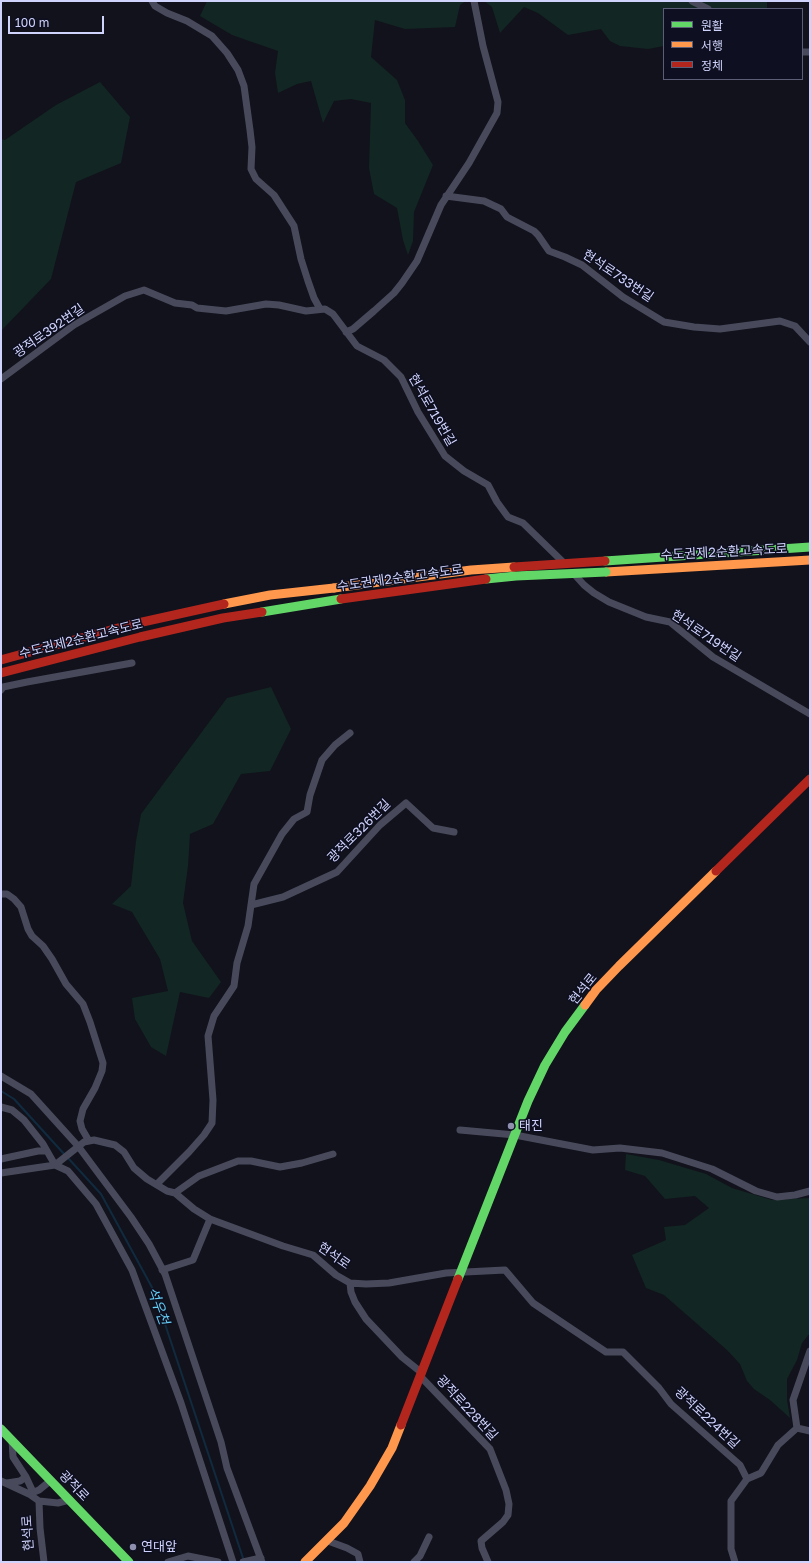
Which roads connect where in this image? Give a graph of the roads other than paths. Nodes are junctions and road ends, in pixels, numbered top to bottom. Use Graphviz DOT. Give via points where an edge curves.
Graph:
graph roads {
  1 [pos="152,1"];
  2 [pos="474,1"];
  3 [pos="692,1"];
  4 [pos="706,8"];
  5 [pos="446,196"];
  6 [pos="320,309"];
  7 [pos="346,332"];
  8 [pos="810,342"];
  9 [pos="1,380"];
  10 [pos="810,547"];
  11 [pos="810,560"];
  12 [pos="810,564"];
  13 [pos="715,566"];
  14 [pos="1,660"];
  15 [pos="132,663"];
  16 [pos="1,673"];
  17 [pos="1,690"];
  18 [pos="810,714"];
  19 [pos="350,733"];
  20 [pos="810,779"];
  21 [pos="454,832"];
  22 [pos="1,894"];
  23 [pos="251,905"];
  24 [pos="1,1076"];
  25 [pos="1,1107"];
  26 [pos="460,1130"];
  27 [pos="515,1135"];
  28 [pos="90,1141"];
  29 [pos="78,1146"];
  30 [pos="46,1151"];
  31 [pos="333,1154"];
  32 [pos="1,1159"];
  33 [pos="57,1164"];
  34 [pos="1,1173"];
  35 [pos="157,1184"];
  36 [pos="810,1191"];
  37 [pos="174,1193"];
  38 [pos="210,1219"];
  39 [pos="162,1270"];
  40 [pos="461,1273"];
  41 [pos="350,1282"];
  42 [pos="810,1351"];
  43 [pos="422,1375"];
  44 [pos="797,1428"];
  45 [pos="1,1429"];
  46 [pos="810,1432"];
  47 [pos="12,1439"];
  48 [pos="26,1477"];
  49 [pos="747,1479"];
  50 [pos="50,1481"];
  51 [pos="4,1482"];
  52 [pos="31,1493"];
  53 [pos="69,1500"];
  54 [pos="39,1501"];
  55 [pos="429,1537"];
  56 [pos="328,1541"];
  57 [pos="261,1560"];
  58 [pos="44,1562"];
  59 [pos="129,1562"];
  60 [pos="168,1562"];
  61 [pos="218,1562"];
  62 [pos="233,1562"];
  63 [pos="243,1562"];
  64 [pos="305,1562"];
  65 [pos="360,1562"];
  66 [pos="414,1562"];
  67 [pos="488,1562"];
  68 [pos="735,1562"];
  1 -- 6 [label="street" via="155,6 167,13 212,36 238,70 244,86 250,130 251,169 256,179 274,195 294,226 301,259"];
  2 -- 5 [label="street" via="498,102 497,113"];
  3 -- 4 [label="street"];
  5 -- 7 [label="street" via="417,261 402,283 374,311"];
  5 -- 8 [label="street, 현석로733번길" via="484,201 500,209 507,217 534,231 549,251 582,265 623,297 664,322 720,329 780,321 794,326"];
  6 -- 7 [label="street, 현석로719번길" via="326,308 333,314"];
  6 -- 9 [label="street, 광적로392번길" via="306,312 266,304 226,311 197,308 144,290 124,296 74,325"];
  7 -- 18 [label="street, 현석로719번길" via="357,346 384,360 401,377 445,456 488,485 508,517 523,523 584,584 604,599 628,610 670,622 713,657"];
  10 -- 14 [label="main road, 수도권제2순환고속도로, bridge" via="471,570 270,595 129,625"];
  11 -- 13 [label="main road, 수도권제2순환고속도로"];
  12 -- 13 [label="main road"];
  13 -- 16 [label="main road, 수도권제2순환고속도로, bridge" via="516,576 341,599 223,618"];
  15 -- 17 [label="street" via="26,682"];
  19 -- 23 [label="street" via="322,760 307,812 294,819 282,834 254,884"];
  20 -- 27 [label="main road, 현석로" via="596,990 565,1032 545,1065"];
  21 -- 23 [label="street, 광적로326번길" via="433,828 406,803 380,826 337,872 283,897"];
  22 -- 28 [label="street" via="7,894 21,907 32,936 43,946 66,984 83,1004 103,1062 100,1077 80,1121"];
  23 -- 35 [label="street" via="234,986 214,1016 208,1036 213,1100 212,1123 189,1152"];
  24 -- 29 [label="street" via="31,1094"];
  25 -- 30 [label="street" via="12,1110 24,1120"];
  26 -- 27 [label="street"];
  27 -- 36 [label="street" via="594,1150 620,1148 662,1153 712,1169 756,1191 777,1197"];
  27 -- 40 [label="main road, 현석로"];
  28 -- 29 [label="street"];
  28 -- 35 [label="street" via="115,1145 124,1152 134,1168"];
  29 -- 33 [label="street"];
  29 -- 39 [label="street" via="131,1216"];
  30 -- 32 [label="street"];
  30 -- 33 [label="street"];
  31 -- 37 [label="street" via="280,1168 251,1161 238,1161 199,1176"];
  33 -- 34 [label="street"];
  33 -- 62 [label="street" via="68,1171 96,1204 132,1270 181,1403"];
  35 -- 37 [label="street"];
  37 -- 38 [label="street, 현석로"];
  38 -- 39 [label="street" via="193,1260"];
  38 -- 41 [label="street, 현석로" via="313,1255 336,1275"];
  39 -- 57 [label="street" via="221,1442 227,1468"];
  40 -- 41 [label="street" via="446,1273 389,1283"];
  40 -- 43 [label="main road, 현석로"];
  40 -- 49 [label="street, 광적로224번길" via="505,1270 533,1303 606,1352 623,1352 659,1388 671,1404 740,1465"];
  41 -- 43 [label="street, 현석로" via="355,1302 366,1319"];
  42 -- 44 [label="street" via="793,1400"];
  43 -- 56 [label="main road, 현석로" via="380,1471 348,1518"];
  43 -- 67 [label="street, 광적로228번길" via="490,1449 506,1490 508,1515 481,1541"];
  44 -- 46 [label="street"];
  44 -- 49 [label="street" via="778,1445 761,1473"];
  45 -- 47 [label="main road, 광적로"];
  47 -- 48 [label="street" via="13,1457"];
  47 -- 50 [label="main road, 광적로"];
  48 -- 51 [label="street" via="20,1481"];
  48 -- 52 [label="street"];
  49 -- 68 [label="street" via="731,1501 731,1549"];
  50 -- 52 [label="street"];
  50 -- 53 [label="main road, 광적로"];
  51 -- 52 [label="street"];
  52 -- 54 [label="street"];
  53 -- 54 [label="street" via="58,1503"];
  53 -- 59 [label="main road, 광적로"];
  54 -- 58 [label="street, 현석로"];
  55 -- 66 [label="street" via="420,1556"];
  56 -- 64 [label="main road, 현석로"];
  56 -- 65 [label="street" via="358,1554"];
  57 -- 63 [label="street"];
  60 -- 61 [label="street" via="188,1556"];
}
